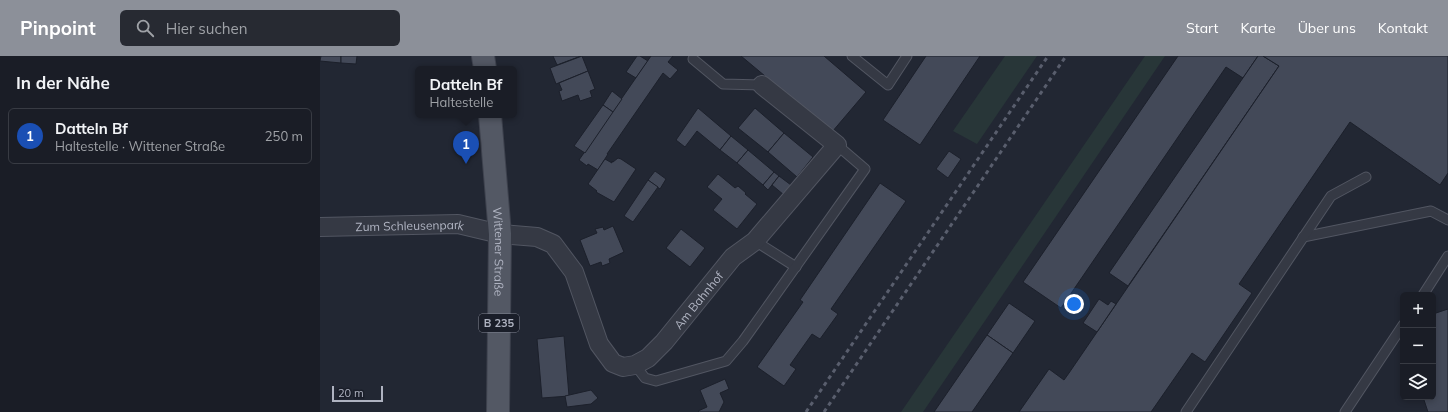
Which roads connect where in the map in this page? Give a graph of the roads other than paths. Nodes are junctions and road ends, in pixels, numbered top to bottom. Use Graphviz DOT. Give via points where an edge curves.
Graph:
graph roads {
  1 [pos="483,56"];
  2 [pos="852,56"];
  3 [pos="908,56"];
  4 [pos="692,60"];
  5 [pos="485,66"];
  6 [pos="762,85"];
  7 [pos="490,118"];
  8 [pos="837,145"];
  9 [pos="1366,177"];
  10 [pos="1448,220"];
  11 [pos="320,227"];
  12 [pos="500,234"];
  13 [pos="1303,237"];
  14 [pos="755,241"];
  15 [pos="1448,256"];
  16 [pos="796,267"];
  17 [pos="1425,292"];
  18 [pos="1401,328"];
  19 [pos="635,365"];
  20 [pos="498,412"];
  21 [pos="1186,412"];
  22 [pos="1345,412"];
  1 -- 5 [label="main road"];
  2 -- 3 [label="lane" via="888,85"];
  4 -- 6 [label="lane" via="723,84"];
  6 -- 8 [label="street"];
  7 -- 12 [label="main road, Wittener Straße / B 235"];
  8 -- 14 [label="street, Am Bahnhof"];
  8 -- 16 [label="lane" via="865,169"];
  9 -- 13 [label="lane" via="1331,196"];
  10 -- 13 [label="lane" via="1431,211"];
  11 -- 12 [label="street, Zum Schleusenpark" via="458,224"];
  12 -- 19 [label="street" via="537,237 553,244 574,272 599,344 606,355 613,363 623,367"];
  12 -- 20 [label="main road, Wittener Straße / B 235"];
  13 -- 21 [label="lane"];
  14 -- 16 [label="lane"];
  14 -- 19 [label="street, Am Bahnhof" via="733,257 664,342 648,358"];
  15 -- 17 [label="lane"];
  16 -- 19 [label="lane" via="726,361 656,381 645,378"];
  18 -- 22 [label="lane"];
}
